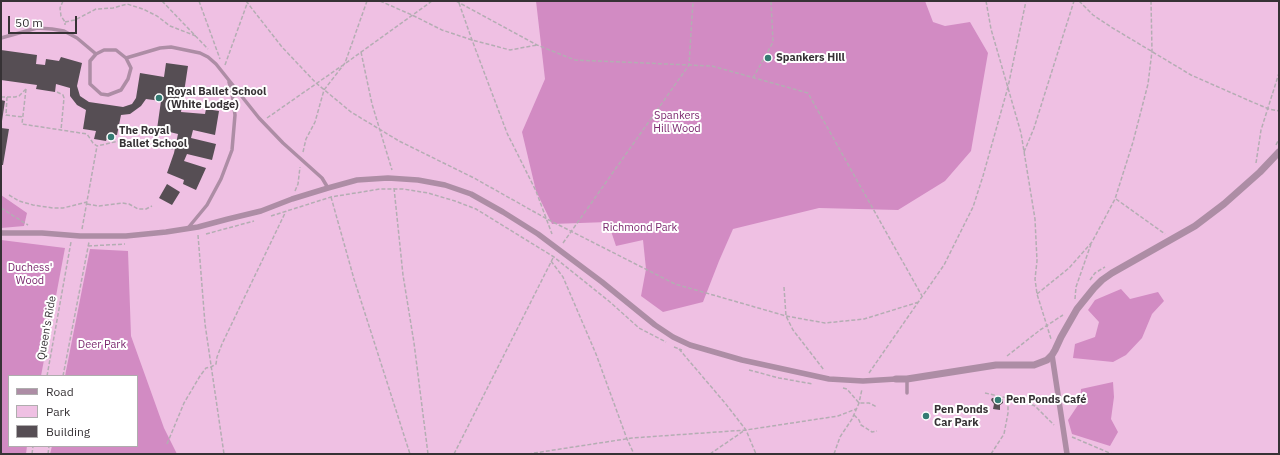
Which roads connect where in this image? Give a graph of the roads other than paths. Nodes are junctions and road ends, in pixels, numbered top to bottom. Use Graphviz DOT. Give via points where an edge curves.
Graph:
graph roads {
  1 [pos="1,38"];
  2 [pos="96,54"];
  3 [pos="126,58"];
  4 [pos="228,81"];
  5 [pos="1279,152"];
  6 [pos="328,188"];
  7 [pos="188,228"];
  8 [pos="1,233"];
  9 [pos="1054,352"];
  10 [pos="896,379"];
  11 [pos="907,379"];
  12 [pos="907,393"];
  13 [pos="1067,454"];
  1 -- 2 [label="lane" via="37,28 64,31"];
  2 -- 3 [label="lane" via="104,50 116,50"];
  2 -- 3 [label="lane" via="90,61 90,84 101,94 108,95 121,90 128,79 131,68"];
  3 -- 4 [label="lane" via="160,48 183,48 208,57"];
  4 -- 6 [label="lane" via="262,121 322,178"];
  4 -- 7 [label="lane" via="235,115 232,150 207,205"];
  5 -- 9 [label="street" via="1224,204 1194,226 1102,280 1077,309"];
  6 -- 7 [label="street" via="260,211"];
  6 -- 10 [label="street" via="357,180 393,178 444,185 471,194 538,234 655,325 690,345 831,380"];
  7 -- 8 [label="street" via="126,236"];
  9 -- 11 [label="street" via="1047,360 1034,365 996,365"];
  9 -- 13 [label="street"];
  10 -- 11 [label="street"];
  11 -- 12 [label="lane"];
}
